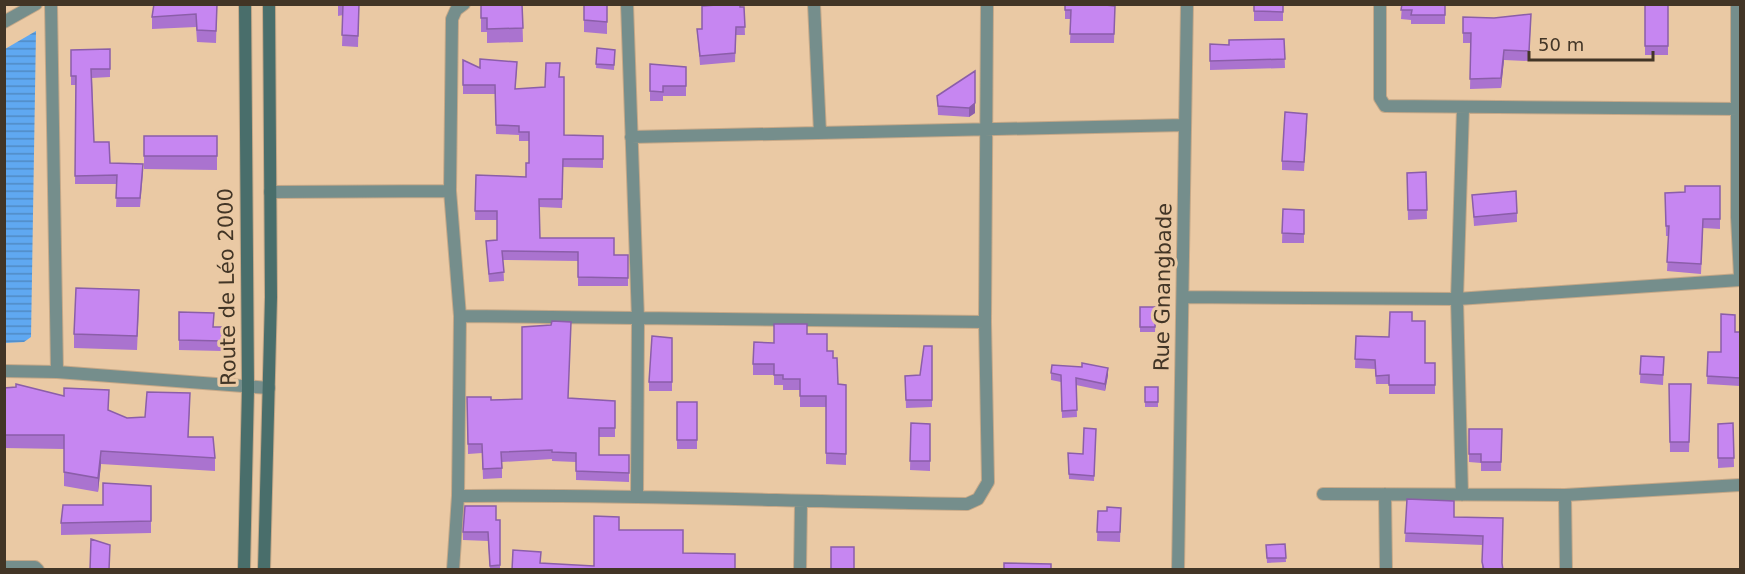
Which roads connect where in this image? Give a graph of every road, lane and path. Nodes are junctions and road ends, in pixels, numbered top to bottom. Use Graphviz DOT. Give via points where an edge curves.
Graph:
graph roads {
  1 [pos="36,4"];
  2 [pos="51,4"];
  3 [pos="244,4"];
  4 [pos="269,4"];
  5 [pos="464,4"];
  6 [pos="627,4"];
  7 [pos="814,4"];
  8 [pos="987,4"];
  9 [pos="1187,4"];
  10 [pos="1380,4"];
  11 [pos="1737,4"];
  12 [pos="4,22"];
  13 [pos="1463,108"];
  14 [pos="1739,109"];
  15 [pos="1185,125"];
  16 [pos="986,131"];
  17 [pos="820,133"];
  18 [pos="631,137"];
  19 [pos="450,191"];
  20 [pos="270,192"];
  21 [pos="1740,278"];
  22 [pos="1183,297"];
  23 [pos="1457,299"];
  24 [pos="460,316"];
  25 [pos="638,319"];
  26 [pos="985,322"];
  27 [pos="4,371"];
  28 [pos="57,372"];
  29 [pos="248,388"];
  30 [pos="269,388"];
  31 [pos="1740,485"];
  32 [pos="1323,494"];
  33 [pos="1385,494"];
  34 [pos="1462,495"];
  35 [pos="1565,495"];
  36 [pos="458,496"];
  37 [pos="637,497"];
  38 [pos="801,502"];
  39 [pos="4,567"];
  40 [pos="38,570"];
  41 [pos="244,570"];
  42 [pos="264,570"];
  43 [pos="453,570"];
  44 [pos="800,570"];
  45 [pos="1178,570"];
  46 [pos="1386,570"];
  47 [pos="1566,570"];
  1 -- 12 [label="street"];
  2 -- 28 [label="street"];
  3 -- 29 [label="street, Route de Léo 2000"];
  4 -- 20 [label="street, Route de Léo 2000"];
  5 -- 19 [label="street" via="452,19"];
  6 -- 18 [label="street"];
  7 -- 17 [label="street"];
  8 -- 16 [label="street"];
  9 -- 15 [label="street, Rue Gnangbade"];
  10 -- 13 [label="street" via="1381,102 1388,107"];
  11 -- 14 [label="street"];
  13 -- 14 [label="street"];
  13 -- 23 [label="street"];
  14 -- 21 [label="street"];
  15 -- 16 [label="street"];
  15 -- 22 [label="street, Rue Gnangbade"];
  16 -- 17 [label="street"];
  16 -- 26 [label="street"];
  17 -- 18 [label="street"];
  18 -- 25 [label="street"];
  19 -- 20 [label="street"];
  19 -- 24 [label="street"];
  20 -- 30 [label="street, Route de Léo 2000"];
  21 -- 23 [label="street"];
  22 -- 23 [label="street"];
  22 -- 45 [label="street, Rue Gnangbade"];
  23 -- 34 [label="street"];
  24 -- 25 [label="street"];
  24 -- 36 [label="street"];
  25 -- 26 [label="street"];
  25 -- 37 [label="street"];
  26 -- 38 [label="street" via="988,482 978,498 967,504"];
  27 -- 28 [label="street"];
  28 -- 29 [label="street"];
  29 -- 30 [label="street"];
  29 -- 41 [label="street, Route de Léo 2000"];
  30 -- 42 [label="street, Route de Léo 2000"];
  31 -- 35 [label="street"];
  32 -- 33 [label="street"];
  33 -- 34 [label="street"];
  33 -- 46 [label="street"];
  34 -- 35 [label="street"];
  35 -- 47 [label="street"];
  36 -- 37 [label="street"];
  36 -- 43 [label="street"];
  37 -- 38 [label="street"];
  38 -- 44 [label="street"];
  39 -- 40 [label="street"];
}
